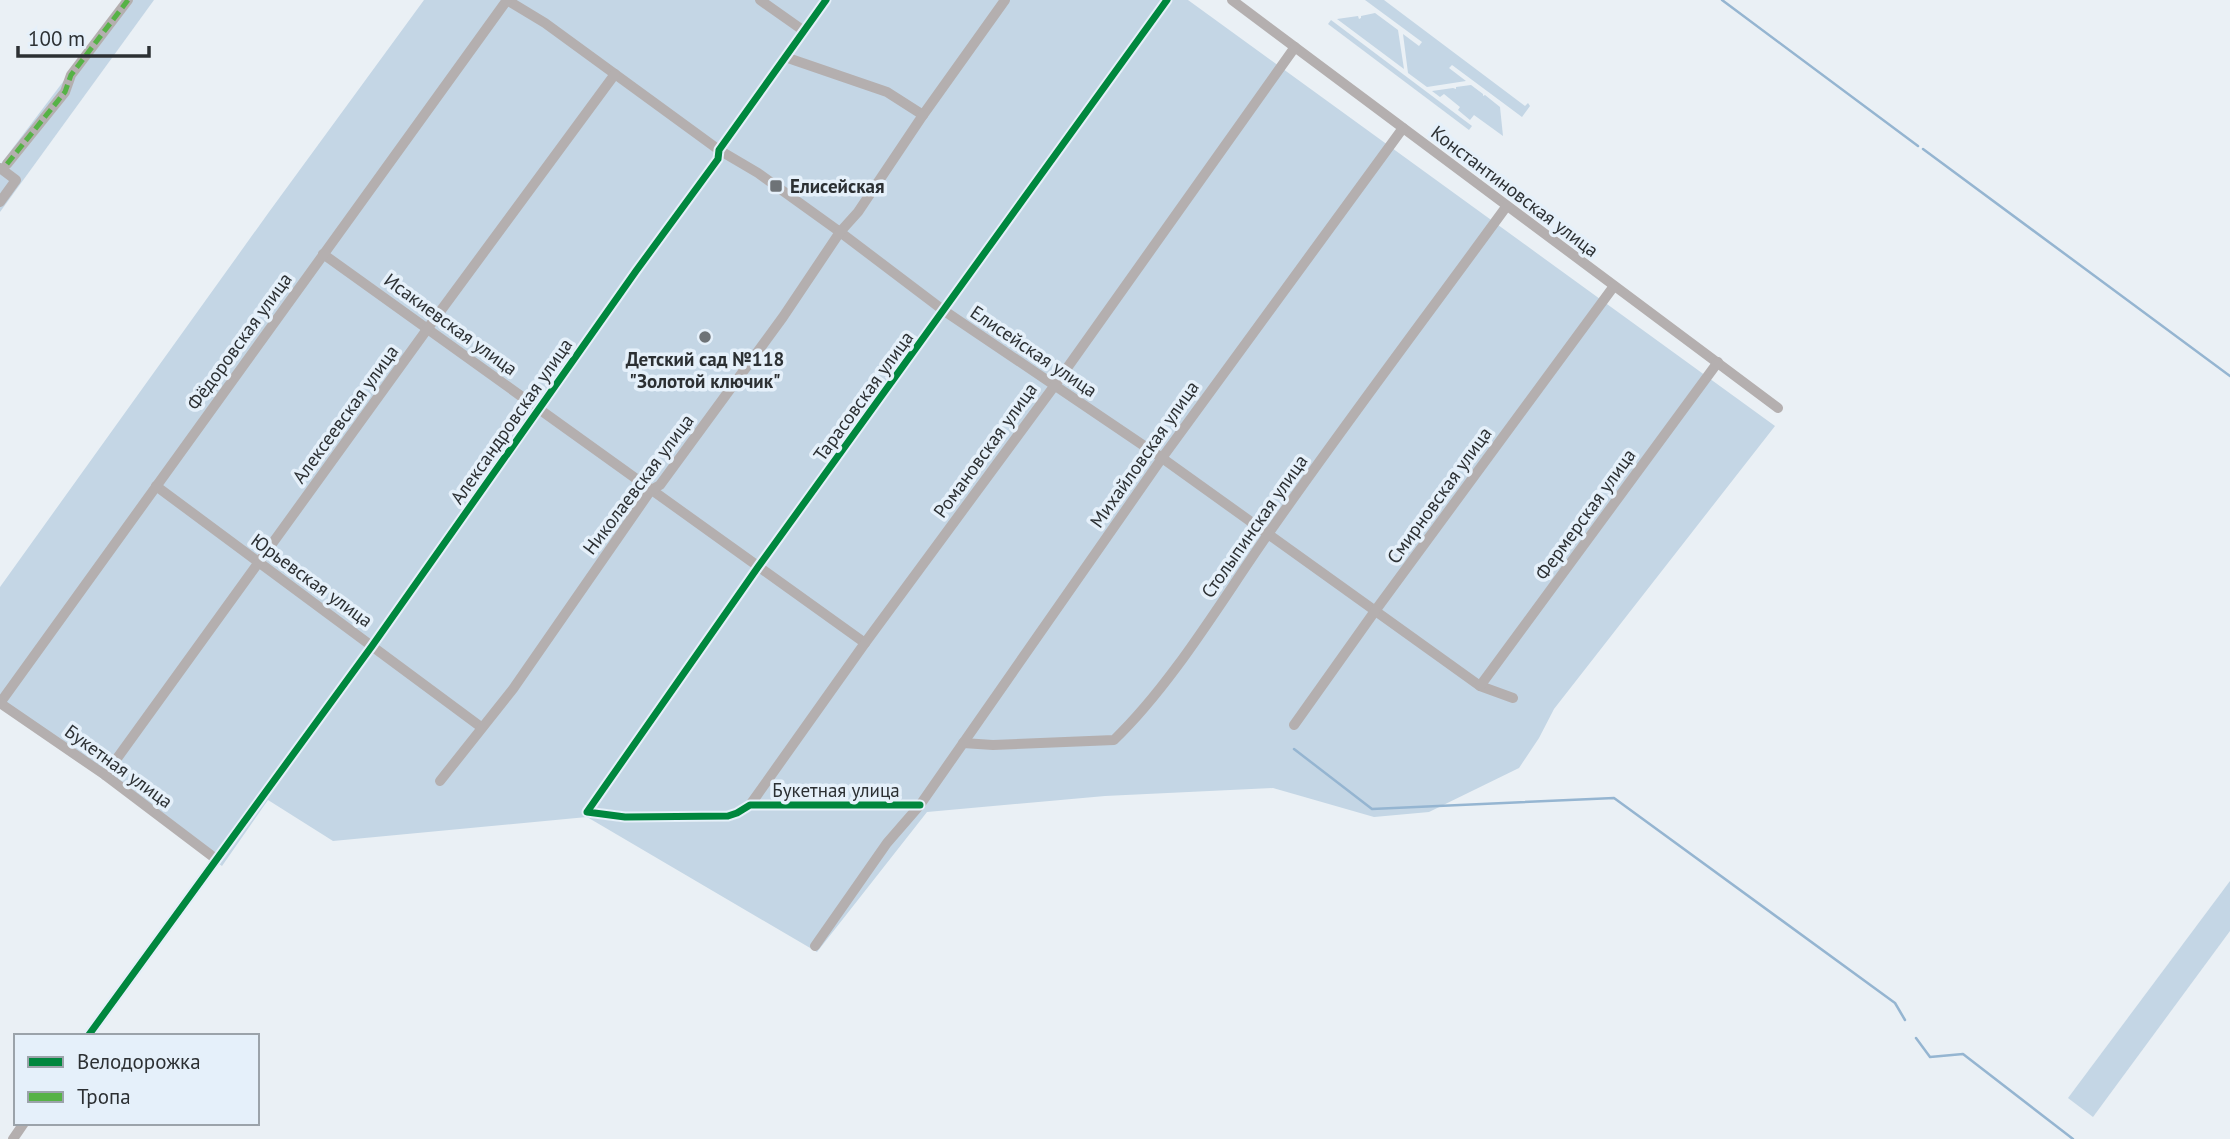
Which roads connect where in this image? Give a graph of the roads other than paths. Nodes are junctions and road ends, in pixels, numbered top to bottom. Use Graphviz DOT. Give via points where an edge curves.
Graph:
graph roads {
  1 [pos="128,0"];
  2 [pos="507,0"];
  3 [pos="760,0"];
  4 [pos="826,0"];
  5 [pos="1005,0"];
  6 [pos="1167,0"];
  7 [pos="1232,0"];
  8 [pos="804,31"];
  9 [pos="1295,47"];
  10 [pos="785,57"];
  11 [pos="615,74"];
  12 [pos="923,115"];
  13 [pos="1403,128"];
  14 [pos="719,150"];
  15 [pos="3,166"];
  16 [pos="0,202"];
  17 [pos="1506,207"];
  18 [pos="840,232"];
  19 [pos="323,254"];
  20 [pos="1614,286"];
  21 [pos="943,310"];
  22 [pos="428,328"];
  23 [pos="1718,362"];
  24 [pos="1055,385"];
  25 [pos="1778,408"];
  26 [pos="539,409"];
  27 [pos="1162,458"];
  28 [pos="156,486"];
  29 [pos="651,490"];
  30 [pos="1267,535"];
  31 [pos="258,563"];
  32 [pos="758,567"];
  33 [pos="1375,611"];
  34 [pos="865,643"];
  35 [pos="372,646"];
  36 [pos="1480,687"];
  37 [pos="1513,698"];
  38 [pos="0,703"];
  39 [pos="1294,725"];
  40 [pos="481,727"];
  41 [pos="963,743"];
  42 [pos="105,775"];
  43 [pos="440,780"];
  44 [pos="750,805"];
  45 [pos="920,805"];
  46 [pos="587,812"];
  47 [pos="216,859"];
  48 [pos="815,946"];
  49 [pos="89,1034"];
  1 -- 15 [label="street" via="71,75 65,92"];
  2 -- 11 [label="street, Елисейская улица"];
  2 -- 19 [label="street, Фёдоровская улица"];
  3 -- 8 [label="street"];
  4 -- 8 [label="street, Александровская улица"];
  5 -- 12 [label="street, Николаевская улица"];
  6 -- 21 [label="street, Тарасовская улица"];
  7 -- 9 [label="street, Константиновская улица"];
  8 -- 10 [label="street, Александровская улица"];
  9 -- 13 [label="street, Константиновская улица"];
  9 -- 24 [label="street, Романовская улица"];
  10 -- 12 [label="street" via="887,92"];
  10 -- 14 [label="street, Александровская улица"];
  11 -- 14 [label="street, Елисейская улица"];
  11 -- 22 [label="street, Алексеевская улица"];
  12 -- 18 [label="street, Николаевская улица"];
  13 -- 17 [label="street, Константиновская улица"];
  13 -- 27 [label="street, Михайловская улица"];
  14 -- 18 [label="street, Елисейская улица"];
  14 -- 26 [label="street, Александровская улица" via="718,159"];
  15 -- 16 [label="street" via="16,180"];
  17 -- 20 [label="street, Константиновская улица"];
  17 -- 30 [label="street, Столыпинская улица"];
  18 -- 21 [label="street, Елисейская улица"];
  18 -- 29 [label="street, Николаевская улица" via="660,485"];
  19 -- 22 [label="street, Исакиевская улица"];
  19 -- 28 [label="street, Фёдоровская улица"];
  20 -- 23 [label="street, Константиновская улица"];
  20 -- 33 [label="street, Смирновская улица"];
  21 -- 24 [label="street, Елисейская улица"];
  21 -- 32 [label="street, Тарасовская улица"];
  22 -- 26 [label="street, Исакиевская улица"];
  22 -- 31 [label="street, Алексеевская улица"];
  23 -- 25 [label="street, Константиновская улица"];
  23 -- 36 [label="street, Фермерская улица"];
  24 -- 27 [label="street, Елисейская улица"];
  24 -- 34 [label="street, Романовская улица"];
  26 -- 29 [label="street, Исакиевская улица"];
  26 -- 35 [label="street, Александровская улица"];
  27 -- 30 [label="street, Елисейская улица"];
  27 -- 41 [label="street, Михайловская улица"];
  28 -- 31 [label="street, Юрьевская улица"];
  28 -- 38 [label="street, Фёдоровская улица"];
  29 -- 32 [label="street, Исакиевская улица"];
  29 -- 40 [label="street, Николаевская улица" via="513,689"];
  30 -- 33 [label="street, Елисейская улица"];
  30 -- 41 [label="street, Столыпинская улица" via="1196,639 1114,740 993,746"];
  31 -- 35 [label="street, Юрьевская улица"];
  31 -- 42 [label="street, Алексеевская улица"];
  32 -- 34 [label="street, Исакиевская улица"];
  32 -- 46 [label="street, Тарасовская улица"];
  33 -- 36 [label="street, Елисейская улица"];
  33 -- 39 [label="street, Смирновская улица"];
  34 -- 44 [label="street, Романовская улица"];
  35 -- 40 [label="street, Юрьевская улица"];
  35 -- 47 [label="street, Александровская улица"];
  36 -- 37 [label="street, Елисейская улица"];
  38 -- 42 [label="street, Букетная улица"];
  40 -- 43 [label="street, Николаевская улица"];
  41 -- 45 [label="street, Михайловская улица"];
  42 -- 47 [label="street, Букетная улица"];
  44 -- 45 [label="street, Букетная улица"];
  44 -- 46 [label="street, Букетная улица" via="727,816 625,817"];
  45 -- 48 [label="street" via="887,843"];
  47 -- 49 [label="street, Александровская улица"];
}
